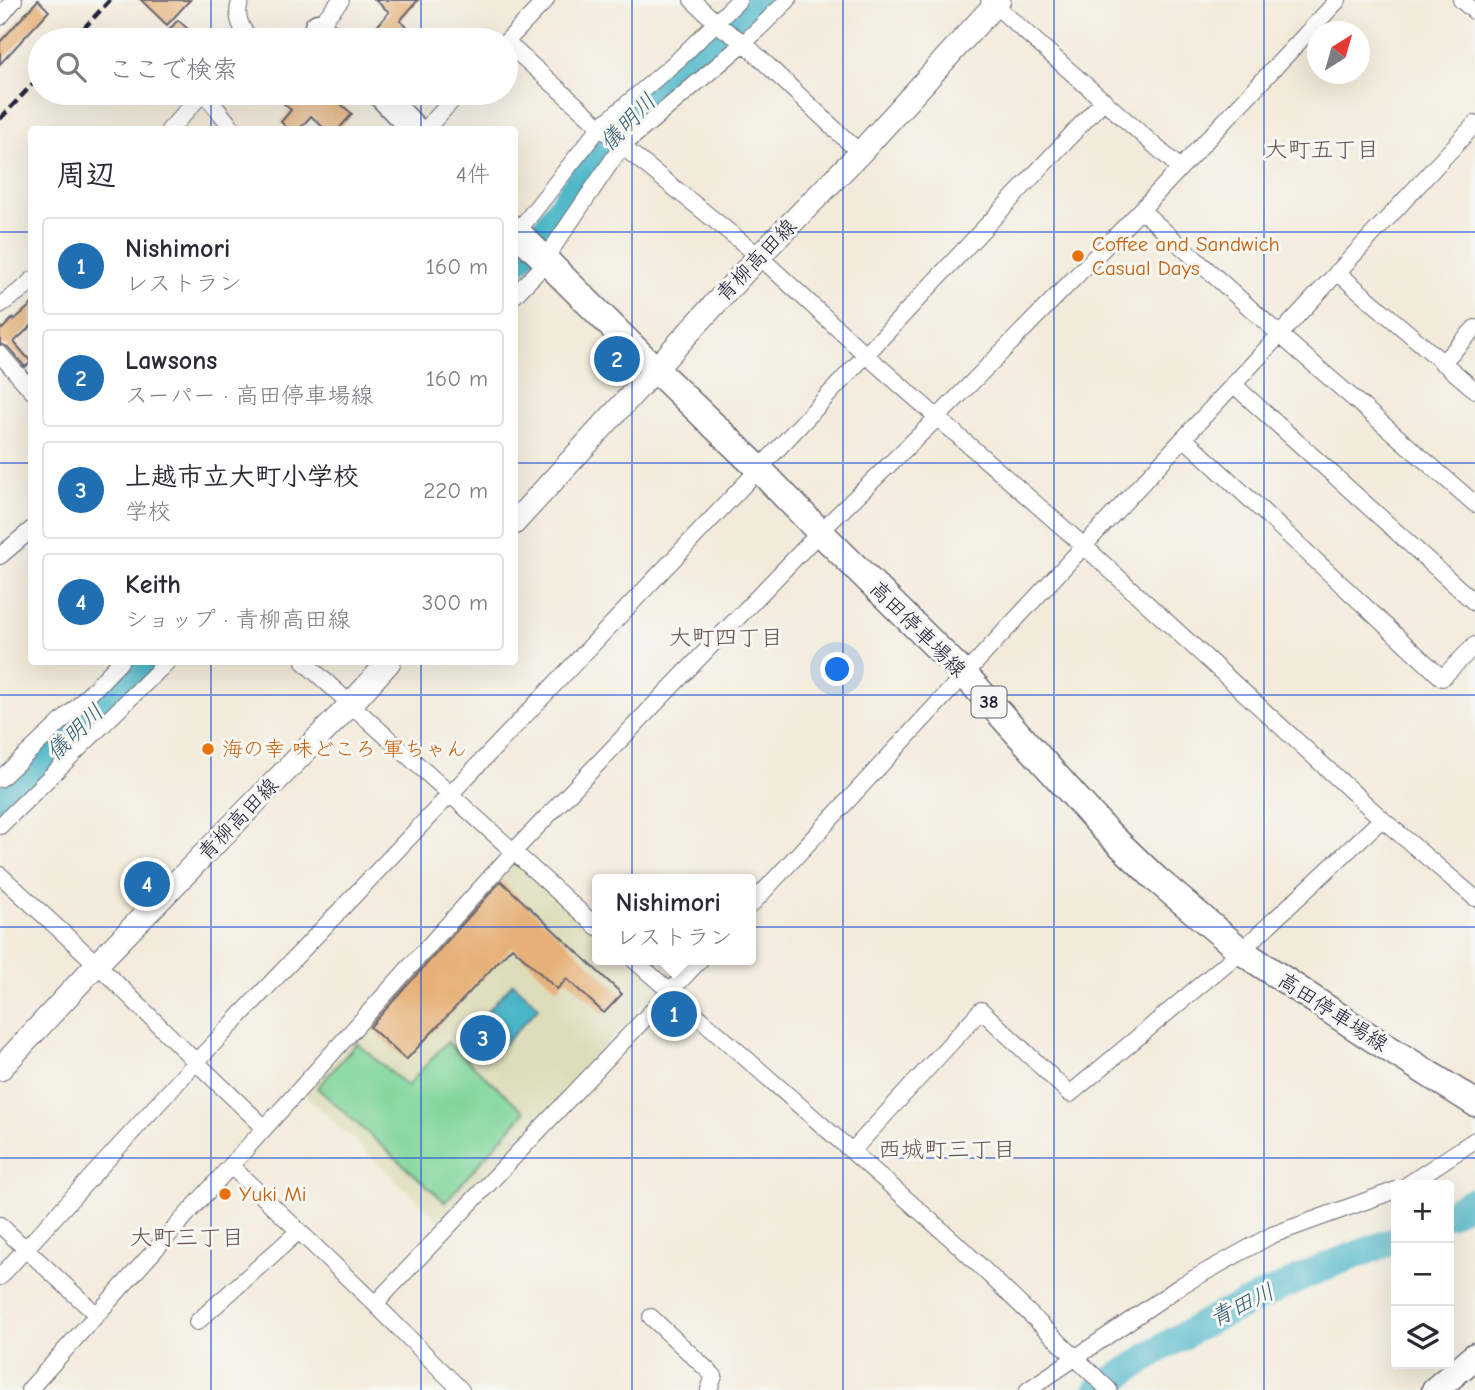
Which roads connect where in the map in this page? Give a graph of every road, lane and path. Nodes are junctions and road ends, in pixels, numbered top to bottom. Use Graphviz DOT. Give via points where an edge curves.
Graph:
graph roads {
  1 [pos="14,0"];
  2 [pos="241,0"];
  3 [pos="341,0"];
  4 [pos="546,0"];
  5 [pos="692,0"];
  6 [pos="739,0"];
  7 [pos="788,0"];
  8 [pos="1338,0"];
  9 [pos="1461,0"];
  10 [pos="994,2"];
  11 [pos="1475,12"];
  12 [pos="0,17"];
  13 [pos="719,25"];
  14 [pos="242,28"];
  15 [pos="322,28"];
  16 [pos="518,29"];
  17 [pos="744,43"];
  18 [pos="518,53"];
  19 [pos="1104,100"];
  20 [pos="192,105"];
  21 [pos="213,105"];
  22 [pos="391,105"];
  23 [pos="447,105"];
  24 [pos="1475,124"];
  25 [pos="173,126"];
  26 [pos="231,126"];
  27 [pos="411,126"];
  28 [pos="429,126"];
  29 [pos="600,127"];
  30 [pos="622,146"];
  31 [pos="860,153"];
  32 [pos="1180,168"];
  33 [pos="1141,210"];
  34 [pos="529,245"];
  35 [pos="759,256"];
  36 [pos="1337,272"];
  37 [pos="518,282"];
  38 [pos="28,284"];
  39 [pos="0,304"];
  40 [pos="1475,328"];
  41 [pos="1279,334"];
  42 [pos="0,354"];
  43 [pos="866,355"];
  44 [pos="1442,362"];
  45 [pos="654,369"];
  46 [pos="1233,384"];
  47 [pos="28,386"];
  48 [pos="1475,390"];
  49 [pos="937,418"];
  50 [pos="1184,438"];
  51 [pos="759,469"];
  52 [pos="1475,504"];
  53 [pos="518,519"];
  54 [pos="28,532"];
  55 [pos="820,532"];
  56 [pos="1084,546"];
  57 [pos="2,549"];
  58 [pos="1475,603"];
  59 [pos="1475,645"];
  60 [pos="117,665"];
  61 [pos="164,665"];
  62 [pos="307,665"];
  63 [pos="386,665"];
  64 [pos="965,675"];
  65 [pos="351,705"];
  66 [pos="0,779"];
  67 [pos="451,794"];
  68 [pos="1382,819"];
  69 [pos="0,826"];
  70 [pos="513,851"];
  71 [pos="0,875"];
  72 [pos="1475,898"];
  73 [pos="756,900"];
  74 [pos="592,922"];
  75 [pos="1241,951"];
  76 [pos="97,964"];
  77 [pos="639,965"];
  78 [pos="694,965"];
  79 [pos="669,992"];
  80 [pos="196,1062"];
  81 [pos="0,1069"];
  82 [pos="1475,1102"];
  83 [pos="265,1128"];
  84 [pos="1475,1140"];
  85 [pos="852,1151"];
  86 [pos="231,1166"];
  87 [pos="1415,1180"];
  88 [pos="1391,1192"];
  89 [pos="0,1225"];
  90 [pos="299,1231"];
  91 [pos="26,1249"];
  92 [pos="0,1277"];
  93 [pos="375,1304"];
  94 [pos="97,1315"];
  95 [pos="651,1317"];
  96 [pos="197,1322"];
  97 [pos="1475,1356"];
  98 [pos="1079,1362"];
  99 [pos="29,1390"];
  100 [pos="461,1390"];
  101 [pos="709,1390"];
  102 [pos="1028,1390"];
  103 [pos="1109,1390"];
  104 [pos="1435,1390"];
  1 -- 12 [label="street"];
  2 -- 14 [label="street"];
  3 -- 15 [label="street"];
  4 -- 16 [label="street"];
  5 -- 13 [label="street"];
  6 -- 13 [label="street"];
  7 -- 17 [label="street"];
  8 -- 32 [label="street"];
  9 -- 11 [label="street"];
  10 -- 19 [label="street"];
  10 -- 31 [label="main road, 青柳高田線"];
  13 -- 17 [label="street"];
  13 -- 29 [label="street"];
  17 -- 30 [label="street"];
  17 -- 31 [label="street"];
  18 -- 29 [label="street"];
  19 -- 32 [label="street"];
  19 -- 43 [label="street"];
  20 -- 25 [label="street"];
  21 -- 26 [label="street"];
  22 -- 27 [label="main road"];
  23 -- 28 [label="street"];
  24 -- 36 [label="street"];
  29 -- 30 [label="street"];
  29 -- 34 [label="street"];
  30 -- 34 [label="street"];
  30 -- 35 [label="street"];
  31 -- 35 [label="main road, 青柳高田線"];
  32 -- 33 [label="street"];
  33 -- 41 [label="street"];
  33 -- 49 [label="street"];
  34 -- 37 [label="street"];
  34 -- 45 [label="main road, 高田停車場線 / 38"];
  35 -- 43 [label="street"];
  35 -- 45 [label="main road, 青柳高田線"];
  36 -- 41 [label="street"];
  36 -- 44 [label="street"];
  38 -- 39 [label="street"];
  40 -- 44 [label="street"];
  41 -- 46 [label="street"];
  41 -- 52 [label="street"];
  42 -- 47 [label="street"];
  43 -- 49 [label="street"];
  43 -- 51 [label="street"];
  44 -- 48 [label="street"];
  45 -- 51 [label="main road, 高田停車場線 / 38"];
  45 -- 53 [label="main road, 青柳高田線"];
  46 -- 50 [label="street"];
  46 -- 58 [label="street"];
  49 -- 55 [label="street"];
  49 -- 56 [label="street"];
  50 -- 56 [label="street"];
  50 -- 59 [label="street" via="1442,678"];
  51 -- 55 [label="main road, 高田停車場線 / 38"];
  51 -- 67 [label="street"];
  54 -- 57 [label="street"];
  55 -- 64 [label="main road, 高田停車場線 / 38"];
  55 -- 70 [label="street"];
  56 -- 64 [label="street"];
  56 -- 68 [label="street"];
  60 -- 66 [label="street"];
  61 -- 69 [label="street"];
  62 -- 65 [label="street"];
  63 -- 65 [label="main road, 青柳高田線"];
  64 -- 73 [label="street"];
  64 -- 75 [label="main road, 高田停車場線 / 38" via="1105,830"];
  65 -- 67 [label="street"];
  65 -- 76 [label="main road, 青柳高田線"];
  67 -- 70 [label="street"];
  67 -- 80 [label="street"];
  68 -- 72 [label="street"];
  68 -- 75 [label="street"];
  70 -- 74 [label="street"];
  70 -- 83 [label="street"];
  71 -- 76 [label="street"];
  75 -- 82 [label="main road, 高田停車場線 / 38"];
  75 -- 85 [label="street" via="1070,1094 981,1010"];
  76 -- 80 [label="street"];
  76 -- 81 [label="main road, 青柳高田線"];
  77 -- 79 [label="street"];
  78 -- 79 [label="street"];
  79 -- 85 [label="street"];
  79 -- 93 [label="street"];
  80 -- 83 [label="street"];
  80 -- 91 [label="street"];
  83 -- 86 [label="street"];
  84 -- 87 [label="street"];
  85 -- 98 [label="street"];
  86 -- 90 [label="street"];
  86 -- 94 [label="street"];
  88 -- 98 [label="street" via="1272,1235 1182,1285"];
  89 -- 91 [label="street"];
  90 -- 93 [label="street"];
  90 -- 96 [label="street"];
  91 -- 92 [label="street"];
  91 -- 94 [label="street"];
  93 -- 100 [label="street"];
  94 -- 99 [label="street"];
  95 -- 101 [label="street" via="714,1376"];
  97 -- 104 [label="main road"];
  98 -- 102 [label="street"];
  98 -- 103 [label="street"];
}
